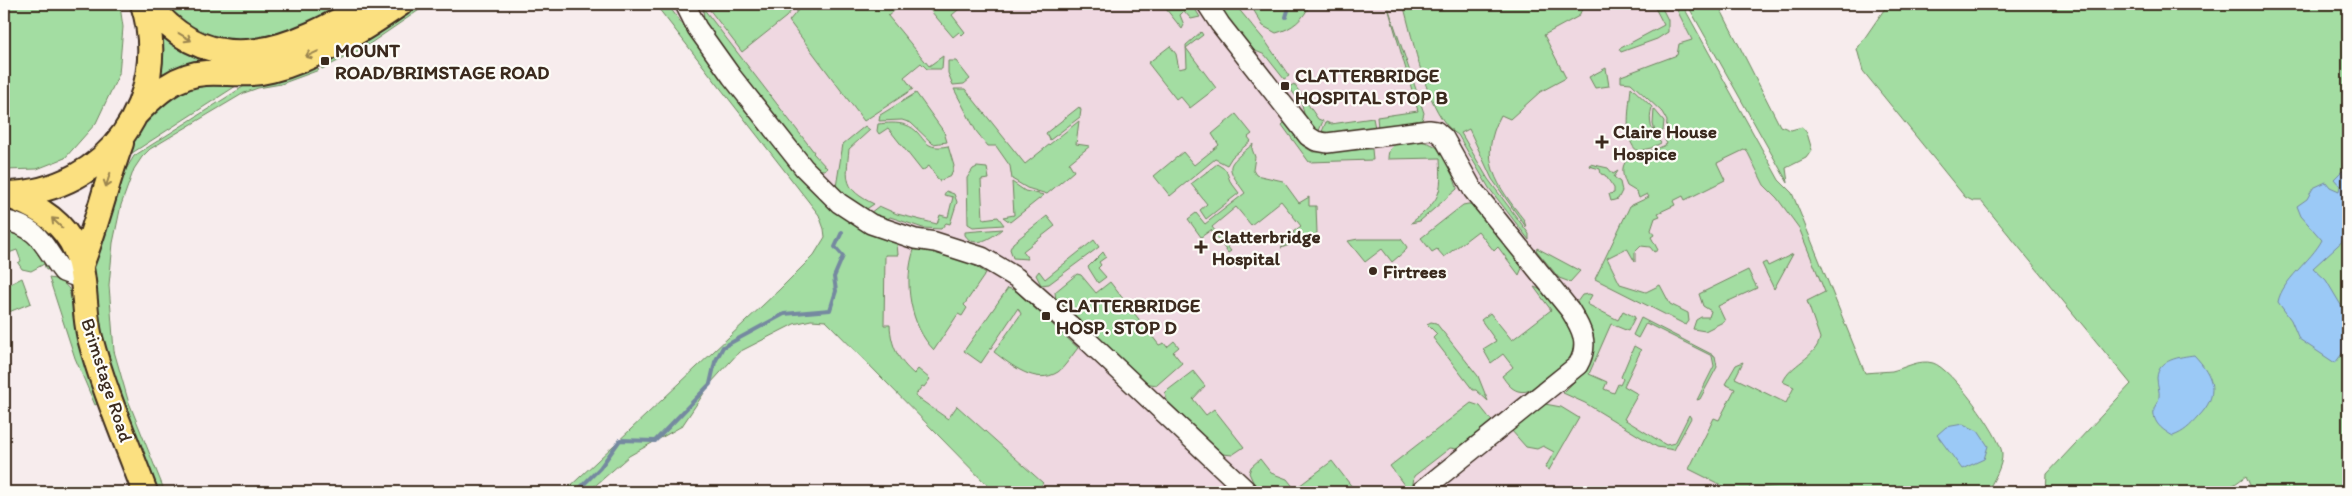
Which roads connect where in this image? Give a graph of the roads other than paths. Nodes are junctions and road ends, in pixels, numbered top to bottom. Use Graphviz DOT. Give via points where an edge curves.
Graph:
graph roads {
  1 [pos="143,4"];
  2 [pos="150,4"];
  3 [pos="368,4"];
  4 [pos="400,4"];
  5 [pos="686,4"];
  6 [pos="1207,4"];
  7 [pos="130,125"];
  8 [pos="4,194"];
  9 [pos="4,220"];
  10 [pos="82,272"];
  11 [pos="146,492"];
  12 [pos="1248,492"];
  13 [pos="1420,492"];
  1 -- 7 [label="main road, Brimstage Road" via="151,40 150,60 145,90"];
  2 -- 3 [label="main road, one-way" via="162,20 191,41 236,54 279,47 319,31"];
  4 -- 7 [label="main road, one-way" via="340,42 270,70 237,74 204,72 180,79 154,96"];
  5 -- 12 [label="street" via="697,28 732,77 804,168 839,203 871,224 982,257 1017,278"];
  6 -- 13 [label="street" via="1288,111 1316,141 1327,143 1429,130 1440,134 1473,190 1583,329 1584,350 1578,365"];
  7 -- 8 [label="main road" via="102,158 73,178 33,192"];
  7 -- 10 [label="main road, Brimstage Road, one-way" via="100,203"];
  10 -- 8 [label="main road, Brimstage Road, one-way" via="72,243 55,220 40,209"];
  9 -- 10 [label="street" via="39,237 62,272"];
  10 -- 11 [label="main road, Brimstage Road" via="84,310 95,357"];
}
